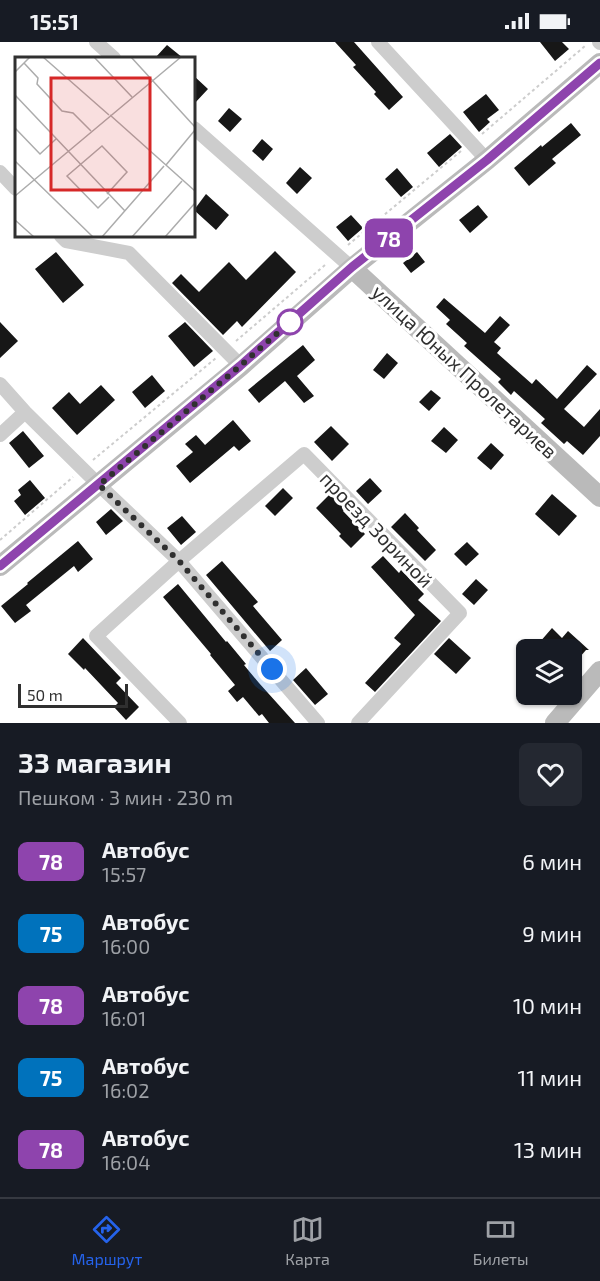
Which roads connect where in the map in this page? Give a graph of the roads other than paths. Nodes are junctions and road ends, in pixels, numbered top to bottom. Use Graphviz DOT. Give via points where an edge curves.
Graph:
graph roads {
  1 [pos="96,42"];
  2 [pos="378,42"];
  3 [pos="113,57"];
  4 [pos="600,63"];
  5 [pos="195,129"];
  6 [pos="487,160"];
  7 [pos="0,172"];
  8 [pos="15,188"];
  9 [pos="62,237"];
  10 [pos="352,267"];
  11 [pos="240,366"];
  12 [pos="0,384"];
  13 [pos="26,412"];
  14 [pos="0,435"];
  15 [pos="99,485"];
  16 [pos="600,496"];
  17 [pos="179,561"];
  18 [pos="0,566"];
  19 [pos="600,671"];
  20 [pos="180,723"];
  21 [pos="318,723"];
  22 [pos="358,723"];
  23 [pos="555,723"];
  1 -- 3 [label="street"];
  2 -- 6 [label="street"];
  4 -- 6 [label="main road"];
  5 -- 10 [label="street, улица Юных Пролетариев"];
  6 -- 10 [label="main road"];
  7 -- 8 [label="street"];
  9 -- 11 [label="street" via="129,253"];
  10 -- 11 [label="main road"];
  10 -- 16 [label="main road, улица Юных Пролетариев"];
  11 -- 15 [label="main road"];
  12 -- 13 [label="street"];
  13 -- 14 [label="street"];
  13 -- 15 [label="street"];
  15 -- 17 [label="street"];
  15 -- 18 [label="main road"];
  17 -- 20 [label="street" via="96,636"];
  17 -- 21 [label="street"];
  17 -- 22 [label="street, проезд Зориной" via="304,454 460,614"];
  19 -- 23 [label="main road"];
}
